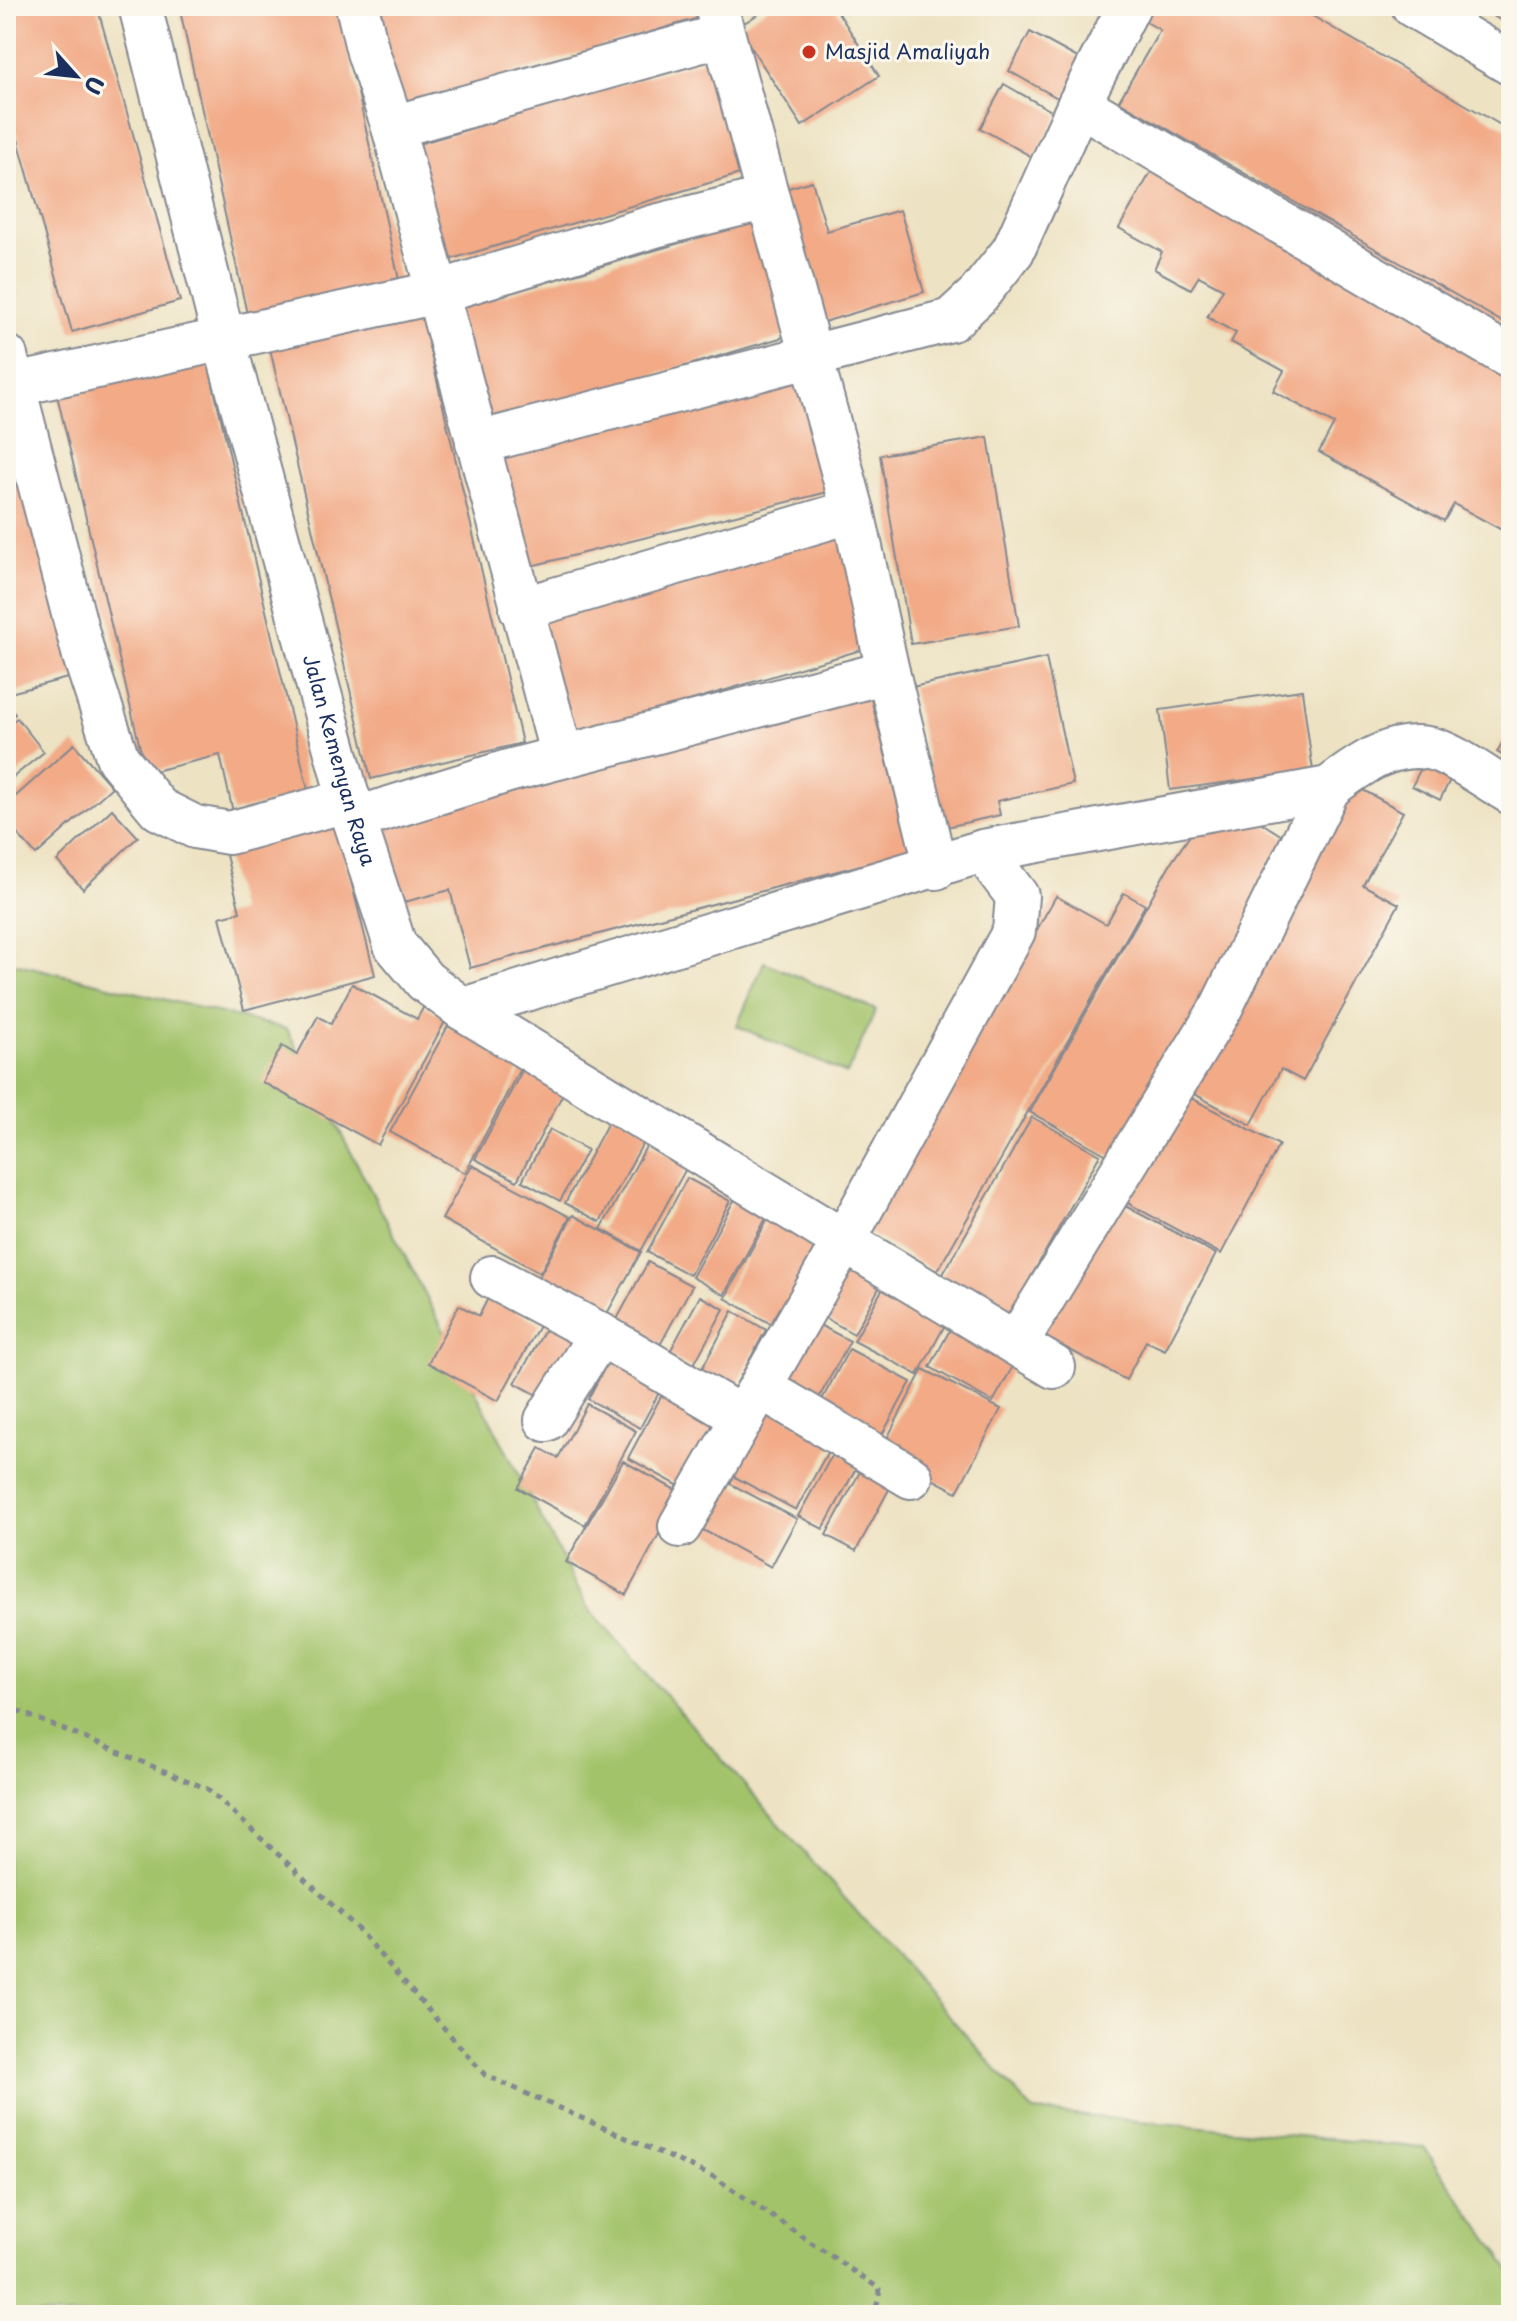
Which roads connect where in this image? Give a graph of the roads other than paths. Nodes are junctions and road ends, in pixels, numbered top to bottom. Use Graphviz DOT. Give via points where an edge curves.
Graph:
graph roads {
  1 [pos="140,6"];
  2 [pos="357,6"];
  3 [pos="1129,6"];
  4 [pos="1413,6"];
  5 [pos="719,21"];
  6 [pos="1511,64"];
  7 [pos="1079,104"];
  8 [pos="393,127"];
  9 [pos="767,198"];
  10 [pos="438,292"];
  11 [pos="224,340"];
  12 [pos="811,354"];
  13 [pos="1511,358"];
  14 [pos="9,376"];
  15 [pos="477,443"];
  16 [pos="853,511"];
  17 [pos="521,609"];
  18 [pos="888,672"];
  19 [pos="562,756"];
  20 [pos="1329,788"];
  21 [pos="1511,793"];
  22 [pos="352,810"];
  23 [pos="983,851"];
  24 [pos="936,868"];
  25 [pos="463,1009"];
  26 [pos="844,1241"];
  27 [pos="492,1277"];
  28 [pos="600,1334"];
  29 [pos="1017,1342"];
  30 [pos="1054,1367"];
  31 [pos="752,1403"];
  32 [pos="546,1420"];
  33 [pos="911,1477"];
  34 [pos="680,1526"];
  1 -- 11 [label="street, Jalan Kemenyan Raya"];
  2 -- 8 [label="street"];
  3 -- 7 [label="street"];
  4 -- 6 [label="street"];
  5 -- 8 [label="street"];
  5 -- 9 [label="street"];
  7 -- 12 [label="street" via="1013,251 978,295 951,320"];
  7 -- 13 [label="street"];
  8 -- 10 [label="street"];
  9 -- 10 [label="street"];
  9 -- 12 [label="street"];
  10 -- 11 [label="street"];
  10 -- 15 [label="street"];
  11 -- 14 [label="street"];
  11 -- 22 [label="street, Jalan Kemenyan Raya"];
  12 -- 15 [label="street"];
  12 -- 16 [label="street"];
  14 -- 22 [label="street" via="84,656 118,759 159,809 195,827 229,833"];
  15 -- 17 [label="street"];
  16 -- 17 [label="street"];
  16 -- 18 [label="street"];
  17 -- 19 [label="street"];
  18 -- 19 [label="street"];
  18 -- 24 [label="street"];
  19 -- 22 [label="street"];
  20 -- 21 [label="street" via="1361,763 1390,750 1435,750"];
  20 -- 23 [label="street"];
  20 -- 29 [label="street" via="1221,1008"];
  22 -- 25 [label="street, Jalan Kemenyan Raya" via="395,945 425,981"];
  23 -- 24 [label="street"];
  23 -- 26 [label="street" via="1017,896 1014,931"];
  24 -- 25 [label="street"];
  25 -- 26 [label="street, Jalan Kemenyan Raya"];
  26 -- 29 [label="street, Jalan Kemenyan Raya"];
  26 -- 31 [label="street"];
  27 -- 28 [label="street"];
  28 -- 31 [label="street"];
  28 -- 32 [label="street"];
  29 -- 30 [label="street, Jalan Kemenyan Raya"];
  31 -- 33 [label="street"];
  31 -- 34 [label="street"];
}
